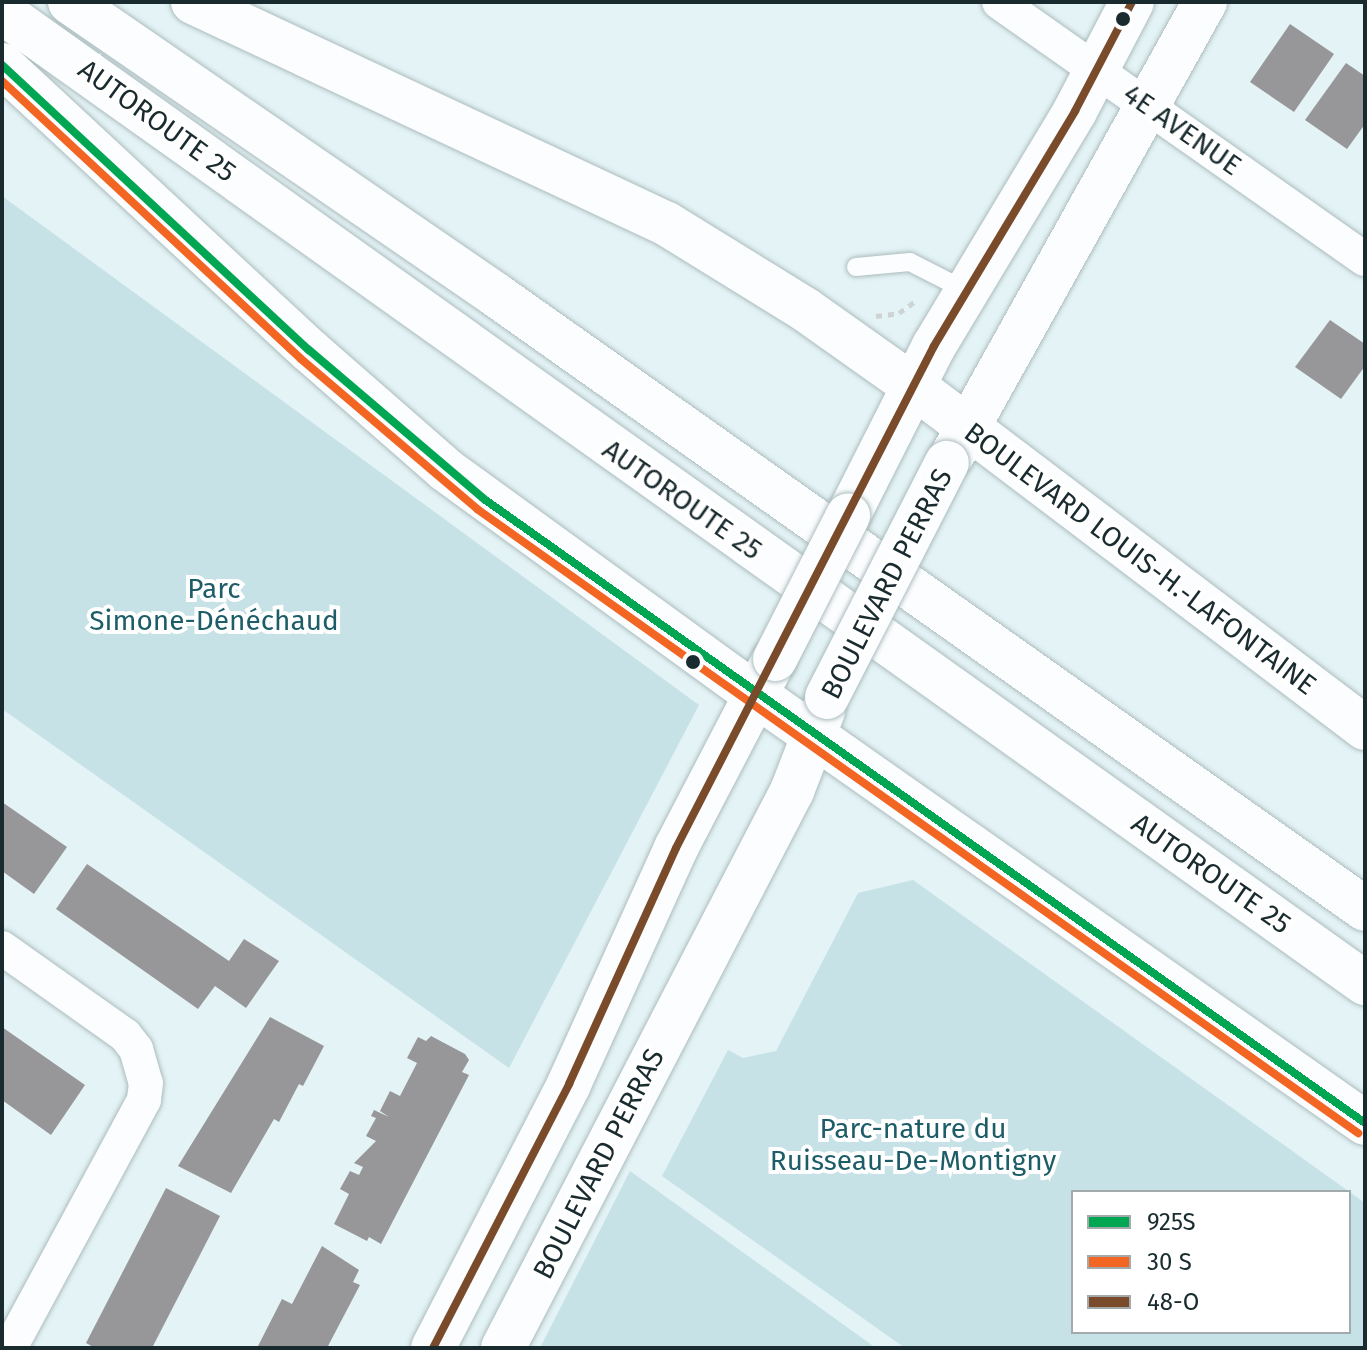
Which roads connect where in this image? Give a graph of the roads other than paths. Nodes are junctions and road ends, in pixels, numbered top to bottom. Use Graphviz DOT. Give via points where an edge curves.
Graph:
graph roads {
  1 [pos="70,2"];
  2 [pos="193,2"];
  3 [pos="999,2"];
  4 [pos="1132,2"];
  5 [pos="1205,2"];
  6 [pos="2,12"];
  7 [pos="2,65"];
  8 [pos="1097,71"];
  9 [pos="1146,104"];
  10 [pos="1365,259"];
  11 [pos="856,267"];
  12 [pos="945,290"];
  13 [pos="908,403"];
  14 [pos="958,446"];
  15 [pos="766,677"];
  16 [pos="821,717"];
  17 [pos="1365,728"];
  18 [pos="1365,909"];
  19 [pos="2,948"];
  20 [pos="1365,983"];
  21 [pos="1365,1123"];
  22 [pos="10,1348"];
  23 [pos="433,1348"];
  24 [pos="503,1348"];
  1 -- 18 [label="main road, AUTOROUTE 25" via="496,295"];
  2 -- 13 [label="main road, BOULEVARD LOUIS-H.-LAFONTAINE" via="667,224 796,303"];
  3 -- 8 [label="street, 4E AVENUE"];
  4 -- 8 [label="main road"];
  5 -- 9 [label="main road, BOULEVARD PERRAS"];
  6 -- 20 [label="main road, AUTOROUTE 25"];
  7 -- 15 [label="main road" via="446,470"];
  8 -- 9 [label="street, 4E AVENUE"];
  8 -- 12 [label="main road"];
  9 -- 10 [label="street, 4E AVENUE"];
  9 -- 14 [label="main road, BOULEVARD PERRAS"];
  11 -- 12 [label="lane" via="910,262"];
  12 -- 13 [label="main road"];
  13 -- 14 [label="main road, BOULEVARD LOUIS-H.-LAFONTAINE"];
  13 -- 15 [label="main road, bridge"];
  14 -- 16 [label="main road, BOULEVARD PERRAS, bridge"];
  14 -- 17 [label="main road, BOULEVARD LOUIS-H.-LAFONTAINE"];
  15 -- 16 [label="main road"];
  15 -- 23 [label="main road" via="676,848 569,1084"];
  16 -- 21 [label="main road"];
  16 -- 24 [label="main road, BOULEVARD PERRAS" via="785,805"];
  19 -- 22 [label="street" via="125,1035 142,1068 144,1100"];
}
